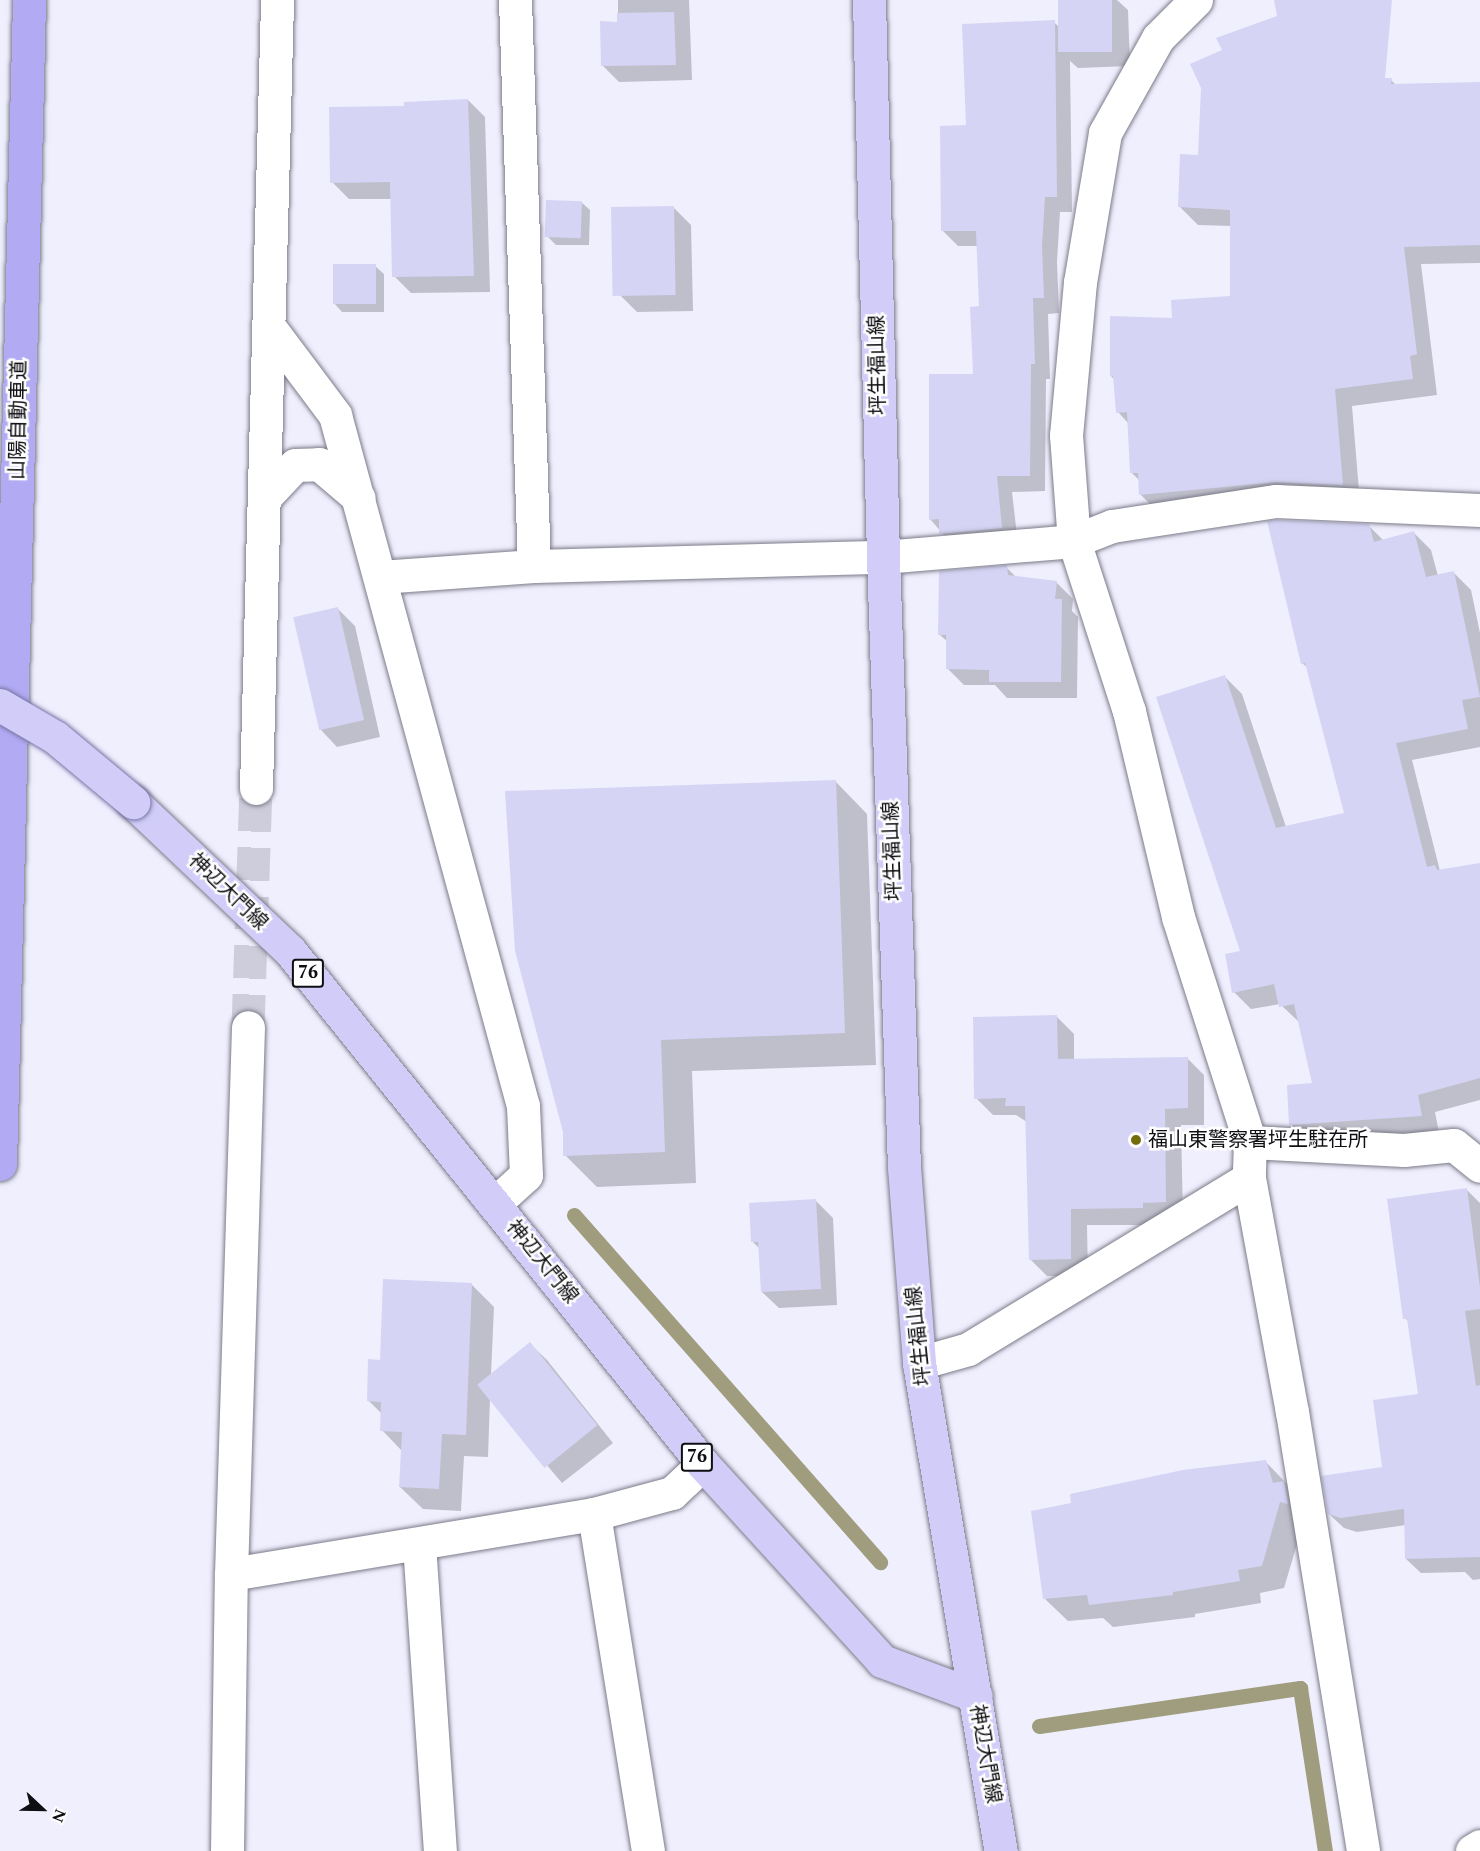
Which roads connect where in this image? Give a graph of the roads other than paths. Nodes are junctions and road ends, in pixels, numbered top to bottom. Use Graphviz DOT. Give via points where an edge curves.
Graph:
graph roads {
  1 [pos="29,0"];
  2 [pos="277,0"];
  3 [pos="515,0"];
  4 [pos="869,0"];
  5 [pos="1189,2"];
  6 [pos="270,328"];
  7 [pos="265,497"];
  8 [pos="358,498"];
  9 [pos="1480,510"];
  10 [pos="1074,541"];
  11 [pos="883,557"];
  12 [pos="534,566"];
  13 [pos="380,577"];
  14 [pos="0,705"];
  15 [pos="256,788"];
  16 [pos="248,1027"];
  17 [pos="1250,1142"];
  18 [pos="1467,1142"];
  19 [pos="0,1164"];
  20 [pos="1480,1166"];
  21 [pos="1249,1178"];
  22 [pos="495,1203"];
  23 [pos="919,1363"];
  24 [pos="703,1464"];
  25 [pos="594,1514"];
  26 [pos="419,1544"];
  27 [pos="231,1574"];
  28 [pos="976,1696"];
  29 [pos="1480,1846"];
  30 [pos="227,1851"];
  31 [pos="440,1851"];
  32 [pos="648,1851"];
  33 [pos="1001,1851"];
  34 [pos="1364,1851"];
  35 [pos="1472,1851"];
  1 -- 19 [label="highway, 山陽自動車道"];
  2 -- 6 [label="street"];
  3 -- 12 [label="street"];
  4 -- 11 [label="main road, 坪生福山線"];
  5 -- 10 [label="street" via="1158,38 1105,133 1080,282 1066,435"];
  6 -- 7 [label="street"];
  6 -- 8 [label="street" via="335,415"];
  7 -- 8 [label="street" via="295,465 319,464"];
  7 -- 15 [label="street"];
  8 -- 13 [label="street"];
  9 -- 10 [label="street" via="1276,501 1112,526"];
  10 -- 11 [label="street"];
  10 -- 17 [label="street" via="1129,711 1178,916"];
  11 -- 12 [label="street"];
  11 -- 23 [label="main road, 坪生福山線" via="904,1167"];
  12 -- 13 [label="street"];
  13 -- 22 [label="street" via="523,1106 526,1174"];
  14 -- 22 [label="main road, 神辺大門線 / 76, bridge" via="55,737 133,802 290,951"];
  16 -- 27 [label="street"];
  17 -- 18 [label="street" via="1404,1150"];
  17 -- 21 [label="street"];
  18 -- 20 [label="street"];
  21 -- 23 [label="street" via="968,1350"];
  21 -- 34 [label="street"];
  22 -- 24 [label="main road, 神辺大門線 / 76"];
  23 -- 28 [label="main road, 坪生福山線"];
  24 -- 25 [label="street" via="672,1493"];
  24 -- 28 [label="main road, 神辺大門線 / 76" via="882,1662"];
  25 -- 26 [label="street"];
  25 -- 32 [label="street"];
  26 -- 27 [label="street"];
  26 -- 31 [label="street"];
  27 -- 30 [label="street"];
  28 -- 33 [label="main road, 神辺大門線"];
  29 -- 35 [label="street"];
}
